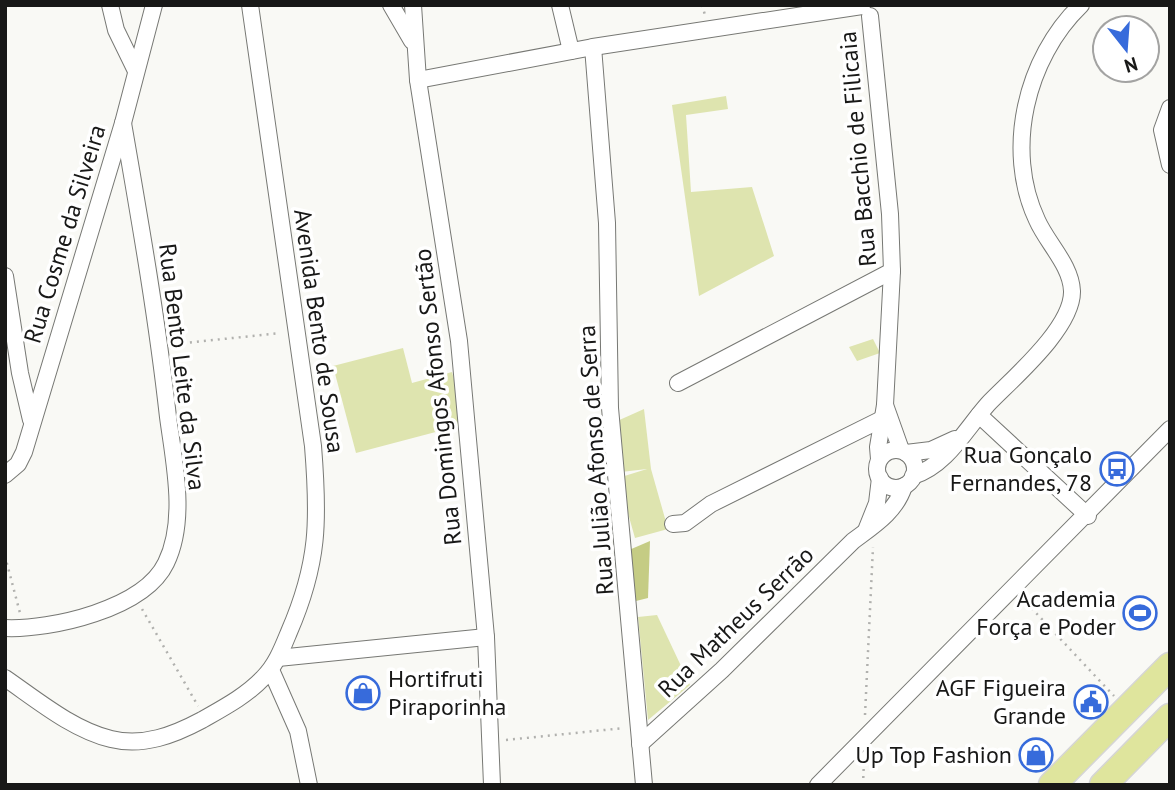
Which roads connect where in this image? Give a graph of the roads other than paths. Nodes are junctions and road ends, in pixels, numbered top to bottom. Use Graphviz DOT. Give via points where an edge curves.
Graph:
graph roads {
  1 [pos="110,5"];
  2 [pos="154,5"];
  3 [pos="250,5"];
  4 [pos="391,5"];
  5 [pos="413,5"];
  6 [pos="559,5"];
  7 [pos="1081,5"];
  8 [pos="869,8"];
  9 [pos="413,43"];
  10 [pos="593,47"];
  11 [pos="571,51"];
  12 [pos="136,71"];
  13 [pos="418,80"];
  14 [pos="1168,116"];
  15 [pos="123,123"];
  16 [pos="1170,165"];
  17 [pos="892,271"];
  18 [pos="5,276"];
  19 [pos="678,383"];
  20 [pos="883,412"];
  21 [pos="979,415"];
  22 [pos="32,422"];
  23 [pos="1170,429"];
  24 [pos="961,436"];
  25 [pos="904,452"];
  26 [pos="880,459"];
  27 [pos="8,474"];
  28 [pos="880,478"];
  29 [pos="908,481"];
  30 [pos="1088,516"];
  31 [pos="673,523"];
  32 [pos="869,531"];
  33 [pos="5,628"];
  34 [pos="485,637"];
  35 [pos="274,664"];
  36 [pos="1170,666"];
  37 [pos="5,678"];
  38 [pos="1170,717"];
  39 [pos="640,744"];
  40 [pos="819,784"];
  41 [pos="309,785"];
  42 [pos="492,785"];
  43 [pos="644,785"];
  44 [pos="1052,785"];
  45 [pos="1102,785"];
  1 -- 12 [label="street" via="116,30"];
  2 -- 12 [label="street, Rua Cosme da Silveira"];
  3 -- 35 [label="street, Avenida Bento de Sousa" via="298,331 319,516 310,578"];
  4 -- 9 [label="street"];
  5 -- 9 [label="street, Rua Domingos Afonso Sertão"];
  6 -- 11 [label="street"];
  7 -- 21 [label="street" via="1068,18 1034,75 1023,125 1023,175 1037,220 1064,266 1072,291 1067,313 1055,333"];
  8 -- 10 [label="street"];
  8 -- 17 [label="street, Rua Bacchio de Filicaia"];
  9 -- 13 [label="street, Rua Domingos Afonso Sertão"];
  10 -- 11 [label="street"];
  10 -- 39 [label="street, Rua Julião Afonso de Serra" via="607,223 610,408"];
  11 -- 13 [label="street"];
  12 -- 15 [label="street, Rua Cosme da Silveira"];
  13 -- 34 [label="street, Rua Domingos Afonso Sertão" via="459,341"];
  14 -- 16 [label="street" via="1163,141"];
  15 -- 22 [label="street, Rua Cosme da Silveira"];
  15 -- 33 [label="street, Rua Bento Leite da Silva" via="160,346 176,487 167,562 158,576 134,594 86,616 24,629"];
  17 -- 19 [label="street"];
  17 -- 20 [label="street, Rua Bacchio de Filicaia"];
  18 -- 22 [label="street"];
  20 -- 25 [label="street, Rua Bacchio de Filicaia"];
  20 -- 26 [label="street, Rua Bacchio de Filicaia"];
  20 -- 31 [label="street" via="711,504 685,523"];
  21 -- 24 [label="street"];
  21 -- 30 [label="street"];
  22 -- 27 [label="street, Rua Cosme da Silveira" via="24,452"];
  23 -- 30 [label="street"];
  24 -- 25 [label="street" via="931,450"];
  24 -- 29 [label="street" via="931,469"];
  25 -- 26 [label="street" via="889,451"];
  25 -- 29 [label="street" via="914,463"];
  26 -- 28 [label="street"];
  28 -- 29 [label="street" via="890,486"];
  28 -- 32 [label="street, Rua Matheus Serrão"];
  29 -- 32 [label="street, Rua Matheus Serrão" via="901,496"];
  30 -- 40 [label="street"];
  32 -- 39 [label="street, Rua Matheus Serrão"];
  34 -- 35 [label="street"];
  34 -- 42 [label="street, Rua Domingos Afonso Sertão"];
  35 -- 37 [label="street" via="256,685 204,719 165,737 139,741 111,739 86,730"];
  35 -- 41 [label="street" via="298,731"];
  36 -- 44 [label="main road"];
  38 -- 45 [label="main road"];
  39 -- 43 [label="street, Rua Julião Afonso de Serra"];
}
